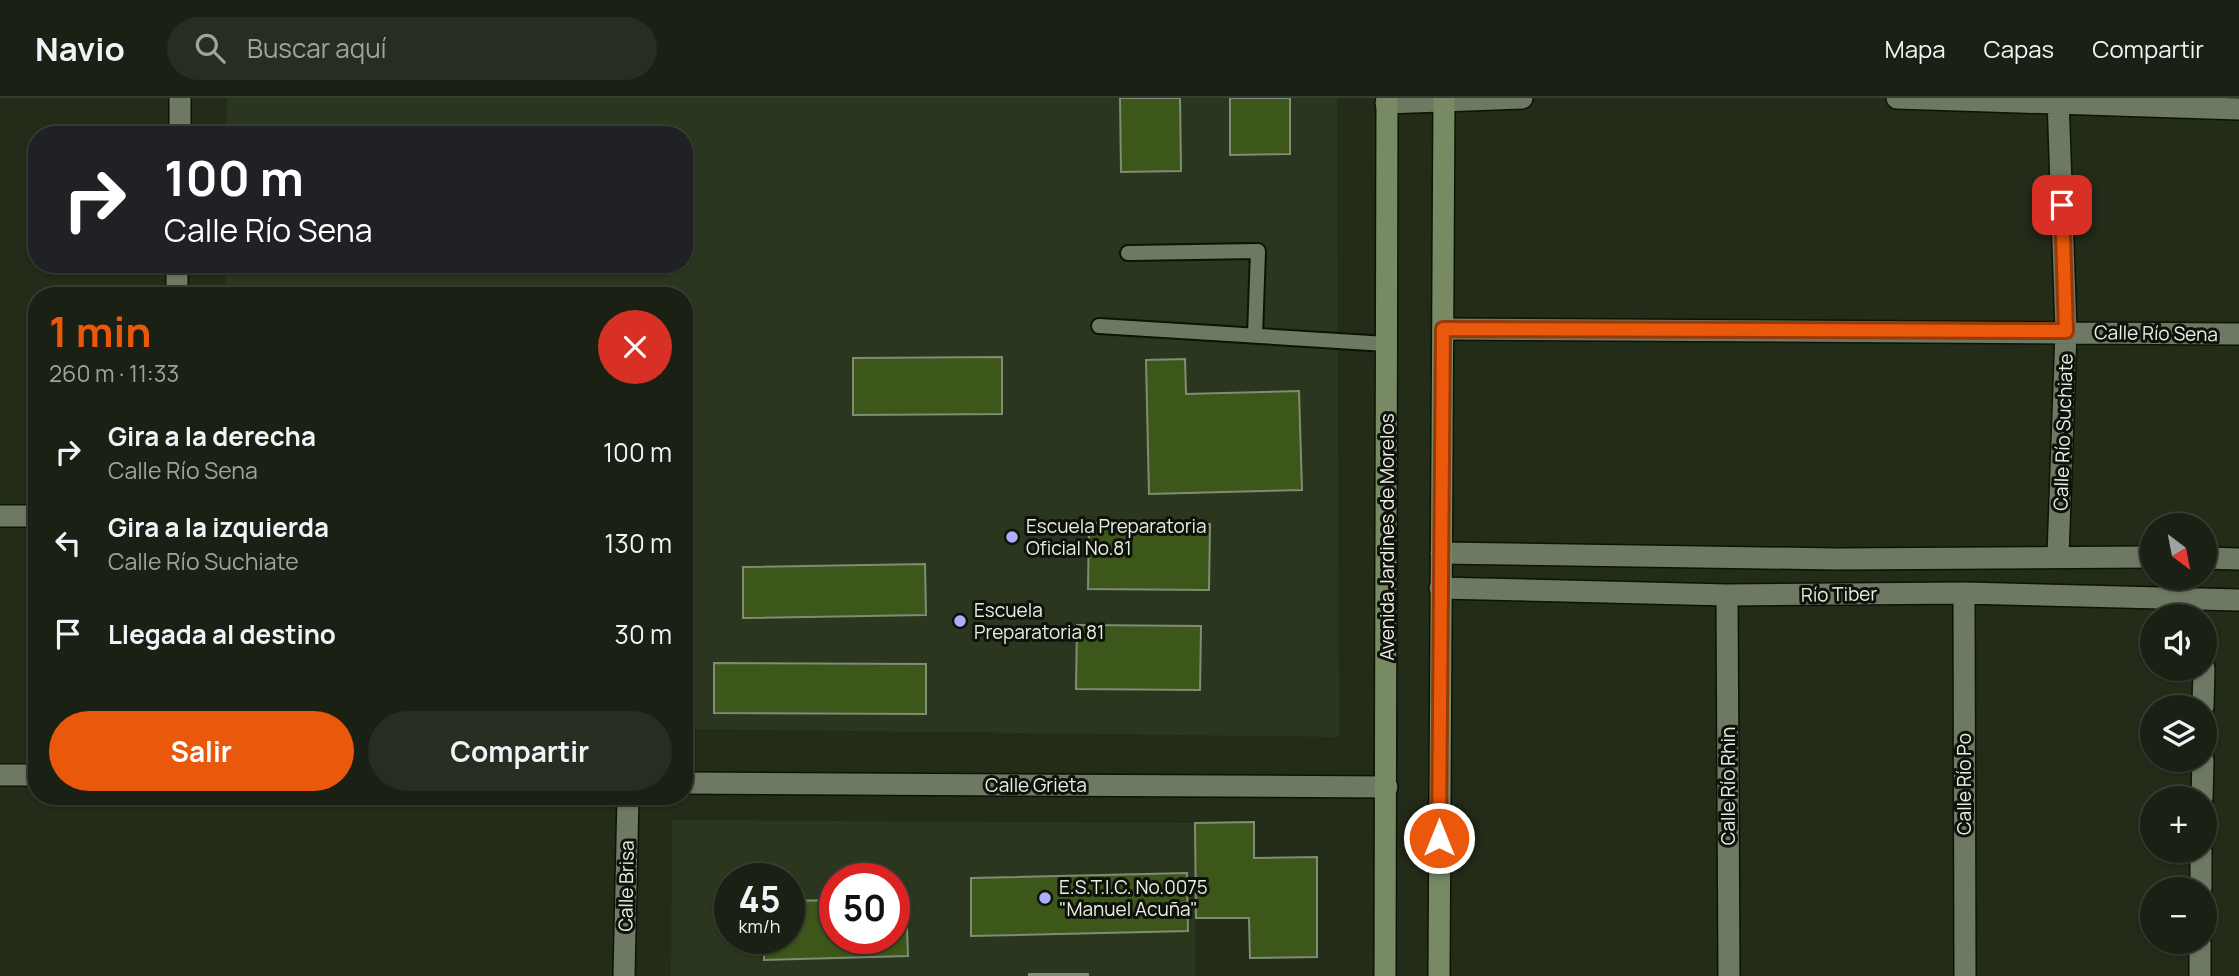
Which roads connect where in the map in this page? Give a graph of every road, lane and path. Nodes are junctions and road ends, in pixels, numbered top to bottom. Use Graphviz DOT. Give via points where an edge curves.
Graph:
graph roads {
  1 [pos="180,98"];
  2 [pos="1522,98"];
  3 [pos="1898,98"];
  4 [pos="1444,99"];
  5 [pos="1387,100"];
  6 [pos="2058,101"];
  7 [pos="2239,108"];
  8 [pos="180,126"];
  9 [pos="1128,253"];
  10 [pos="1099,326"];
  11 [pos="1443,329"];
  12 [pos="2066,331"];
  13 [pos="2239,334"];
  14 [pos="1255,335"];
  15 [pos="1386,344"];
  16 [pos="0,516"];
  17 [pos="28,516"];
  18 [pos="1441,553"];
  19 [pos="2058,556"];
  20 [pos="2140,557"];
  21 [pos="2217,558"];
  22 [pos="1837,559"];
  23 [pos="2239,559"];
  24 [pos="1440,588"];
  25 [pos="1964,593"];
  26 [pos="1836,594"];
  27 [pos="1727,595"];
  28 [pos="2239,600"];
  29 [pos="2141,604"];
  30 [pos="2217,605"];
  31 [pos="0,775"];
  32 [pos="28,775"];
  33 [pos="693,783"];
  34 [pos="1387,787"];
  35 [pos="628,805"];
  36 [pos="2200,954"];
  37 [pos="624,976"];
  38 [pos="1385,976"];
  39 [pos="1439,976"];
  40 [pos="1729,976"];
  41 [pos="1965,976"];
  42 [pos="2200,976"];
  1 -- 8 [label="street"];
  2 -- 4 [label="street"];
  3 -- 6 [label="street"];
  4 -- 5 [label="street"];
  4 -- 11 [label="main road"];
  5 -- 15 [label="main road, Avenida Jardines de Morelos"];
  6 -- 7 [label="street"];
  6 -- 12 [label="street, Calle Río Suchiate"];
  9 -- 14 [label="lane" via="1258,251"];
  10 -- 14 [label="lane"];
  11 -- 12 [label="street, Calle Río Sena"];
  11 -- 18 [label="main road"];
  12 -- 13 [label="street, Calle Río Sena"];
  12 -- 19 [label="street, Calle Río Suchiate"];
  14 -- 15 [label="lane"];
  15 -- 34 [label="main road, Avenida Jardines de Morelos"];
  16 -- 17 [label="street"];
  18 -- 22 [label="street, Río Tiber"];
  18 -- 24 [label="main road"];
  19 -- 20 [label="street, Río Tiber"];
  19 -- 22 [label="street, Río Tiber"];
  21 -- 23 [label="street"];
  22 -- 26 [label="street"];
  24 -- 27 [label="street, Río Tiber"];
  24 -- 39 [label="main road"];
  25 -- 26 [label="street, Río Tiber"];
  25 -- 29 [label="street, Río Tiber"];
  25 -- 41 [label="street, Calle Río Po"];
  26 -- 27 [label="street, Río Tiber"];
  27 -- 40 [label="street, Calle Río Rhin"];
  28 -- 30 [label="street, Río Tiber"];
  31 -- 32 [label="street"];
  33 -- 34 [label="street, Calle Grieta"];
  34 -- 38 [label="main road, Avenida Jardines de Morelos"];
  35 -- 37 [label="street, Calle Brisa"];
  36 -- 42 [label="street"];
}
